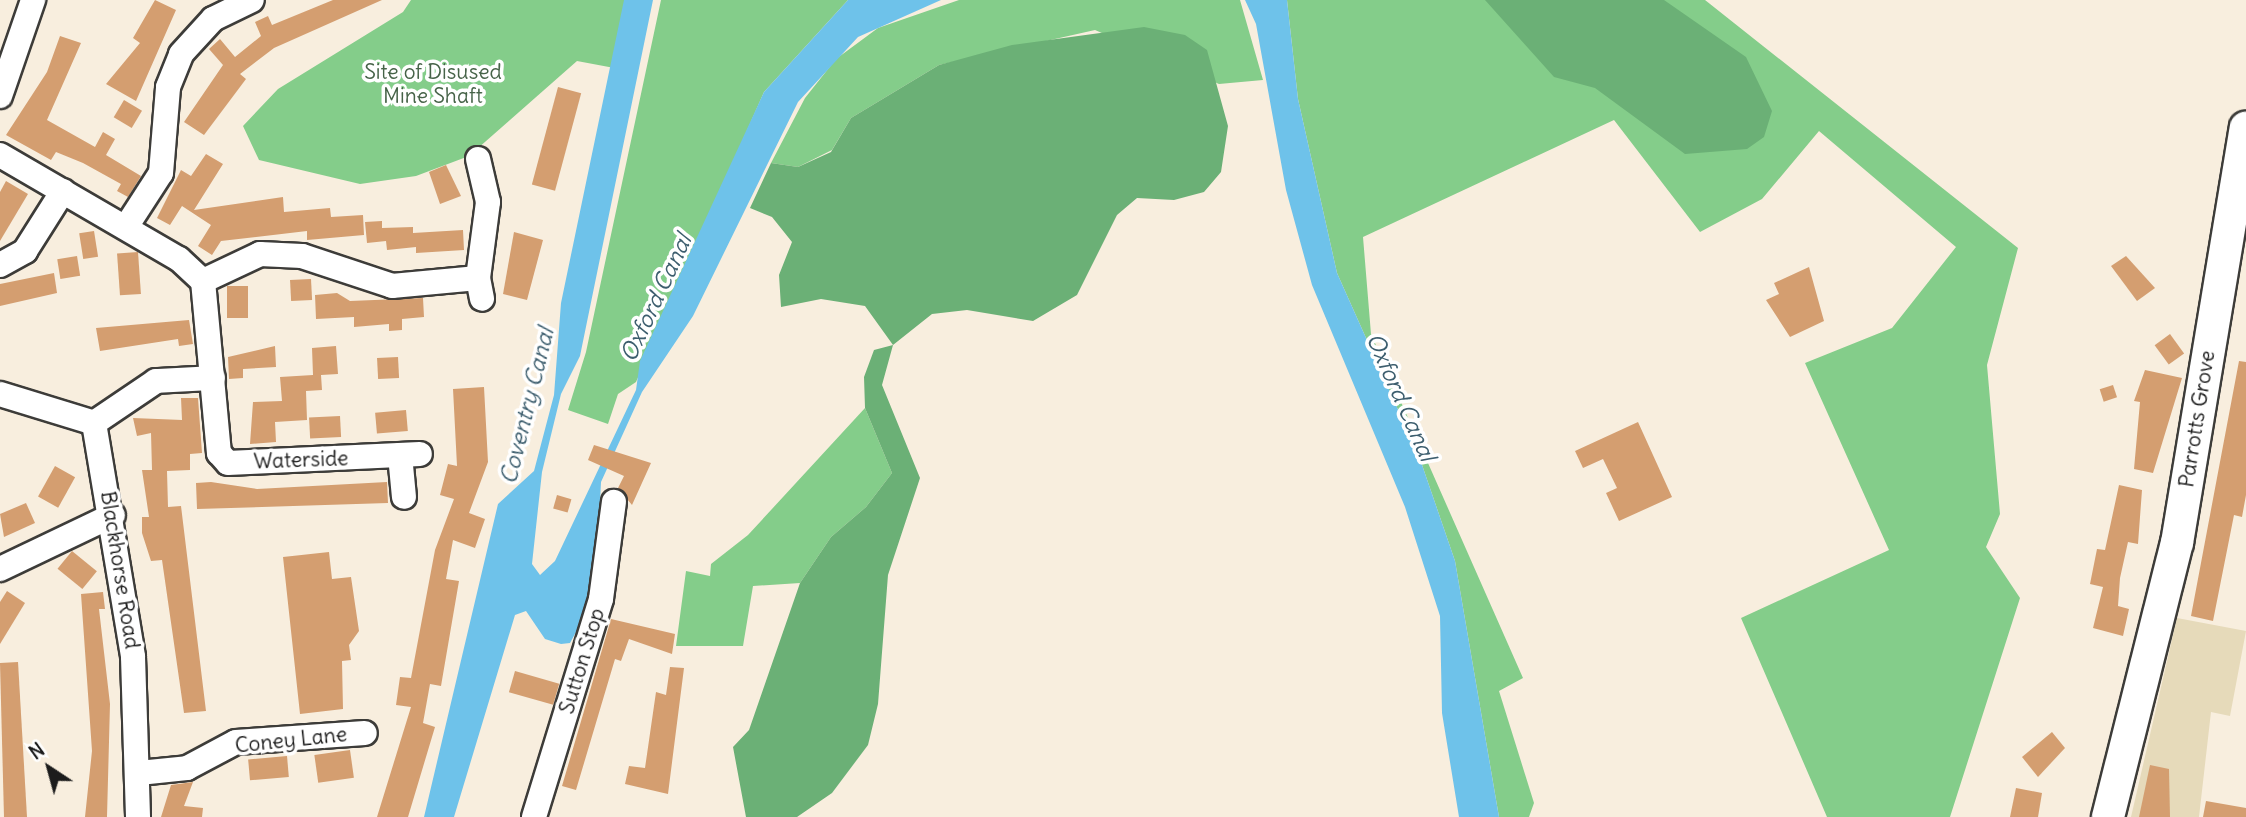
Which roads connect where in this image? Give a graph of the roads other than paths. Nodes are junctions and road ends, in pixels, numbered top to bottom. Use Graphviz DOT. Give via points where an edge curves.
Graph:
graph roads {
  1 [pos="33,0"];
  2 [pos="242,1"];
  3 [pos="0,96"];
  4 [pos="2246,128"];
  5 [pos="0,155"];
  6 [pos="478,159"];
  7 [pos="63,191"];
  8 [pos="126,227"];
  9 [pos="0,265"];
  10 [pos="203,281"];
  11 [pos="212,378"];
  12 [pos="0,394"];
  13 [pos="94,423"];
  14 [pos="404,497"];
  15 [pos="614,502"];
  16 [pos="113,514"];
  17 [pos="0,569"];
  18 [pos="365,733"];
  19 [pos="139,773"];
  20 [pos="138,817"];
  21 [pos="534,817"];
  22 [pos="2108,817"];
  1 -- 3 [label="street"];
  2 -- 8 [label="street" via="192,37 181,54 168,87 161,173"];
  4 -- 22 [label="main road, Parrotts Grove" via="2177,543 2139,709"];
  5 -- 7 [label="street"];
  6 -- 10 [label="street" via="488,202 480,288 392,286 302,256 260,254"];
  7 -- 8 [label="street"];
  7 -- 9 [label="street" via="24,251"];
  8 -- 10 [label="street"];
  10 -- 11 [label="street"];
  11 -- 13 [label="street" via="156,382"];
  11 -- 14 [label="street, Waterside" via="219,453 228,463 410,455"];
  12 -- 13 [label="street"];
  13 -- 16 [label="street, Blackhorse Road"];
  15 -- 21 [label="street, Sutton Stop" via="601,598"];
  16 -- 17 [label="street"];
  16 -- 19 [label="street, Blackhorse Road" via="133,657"];
  18 -- 19 [label="street, Coney Lane" via="236,742 187,768"];
  19 -- 20 [label="street, Blackhorse Road"];
}
